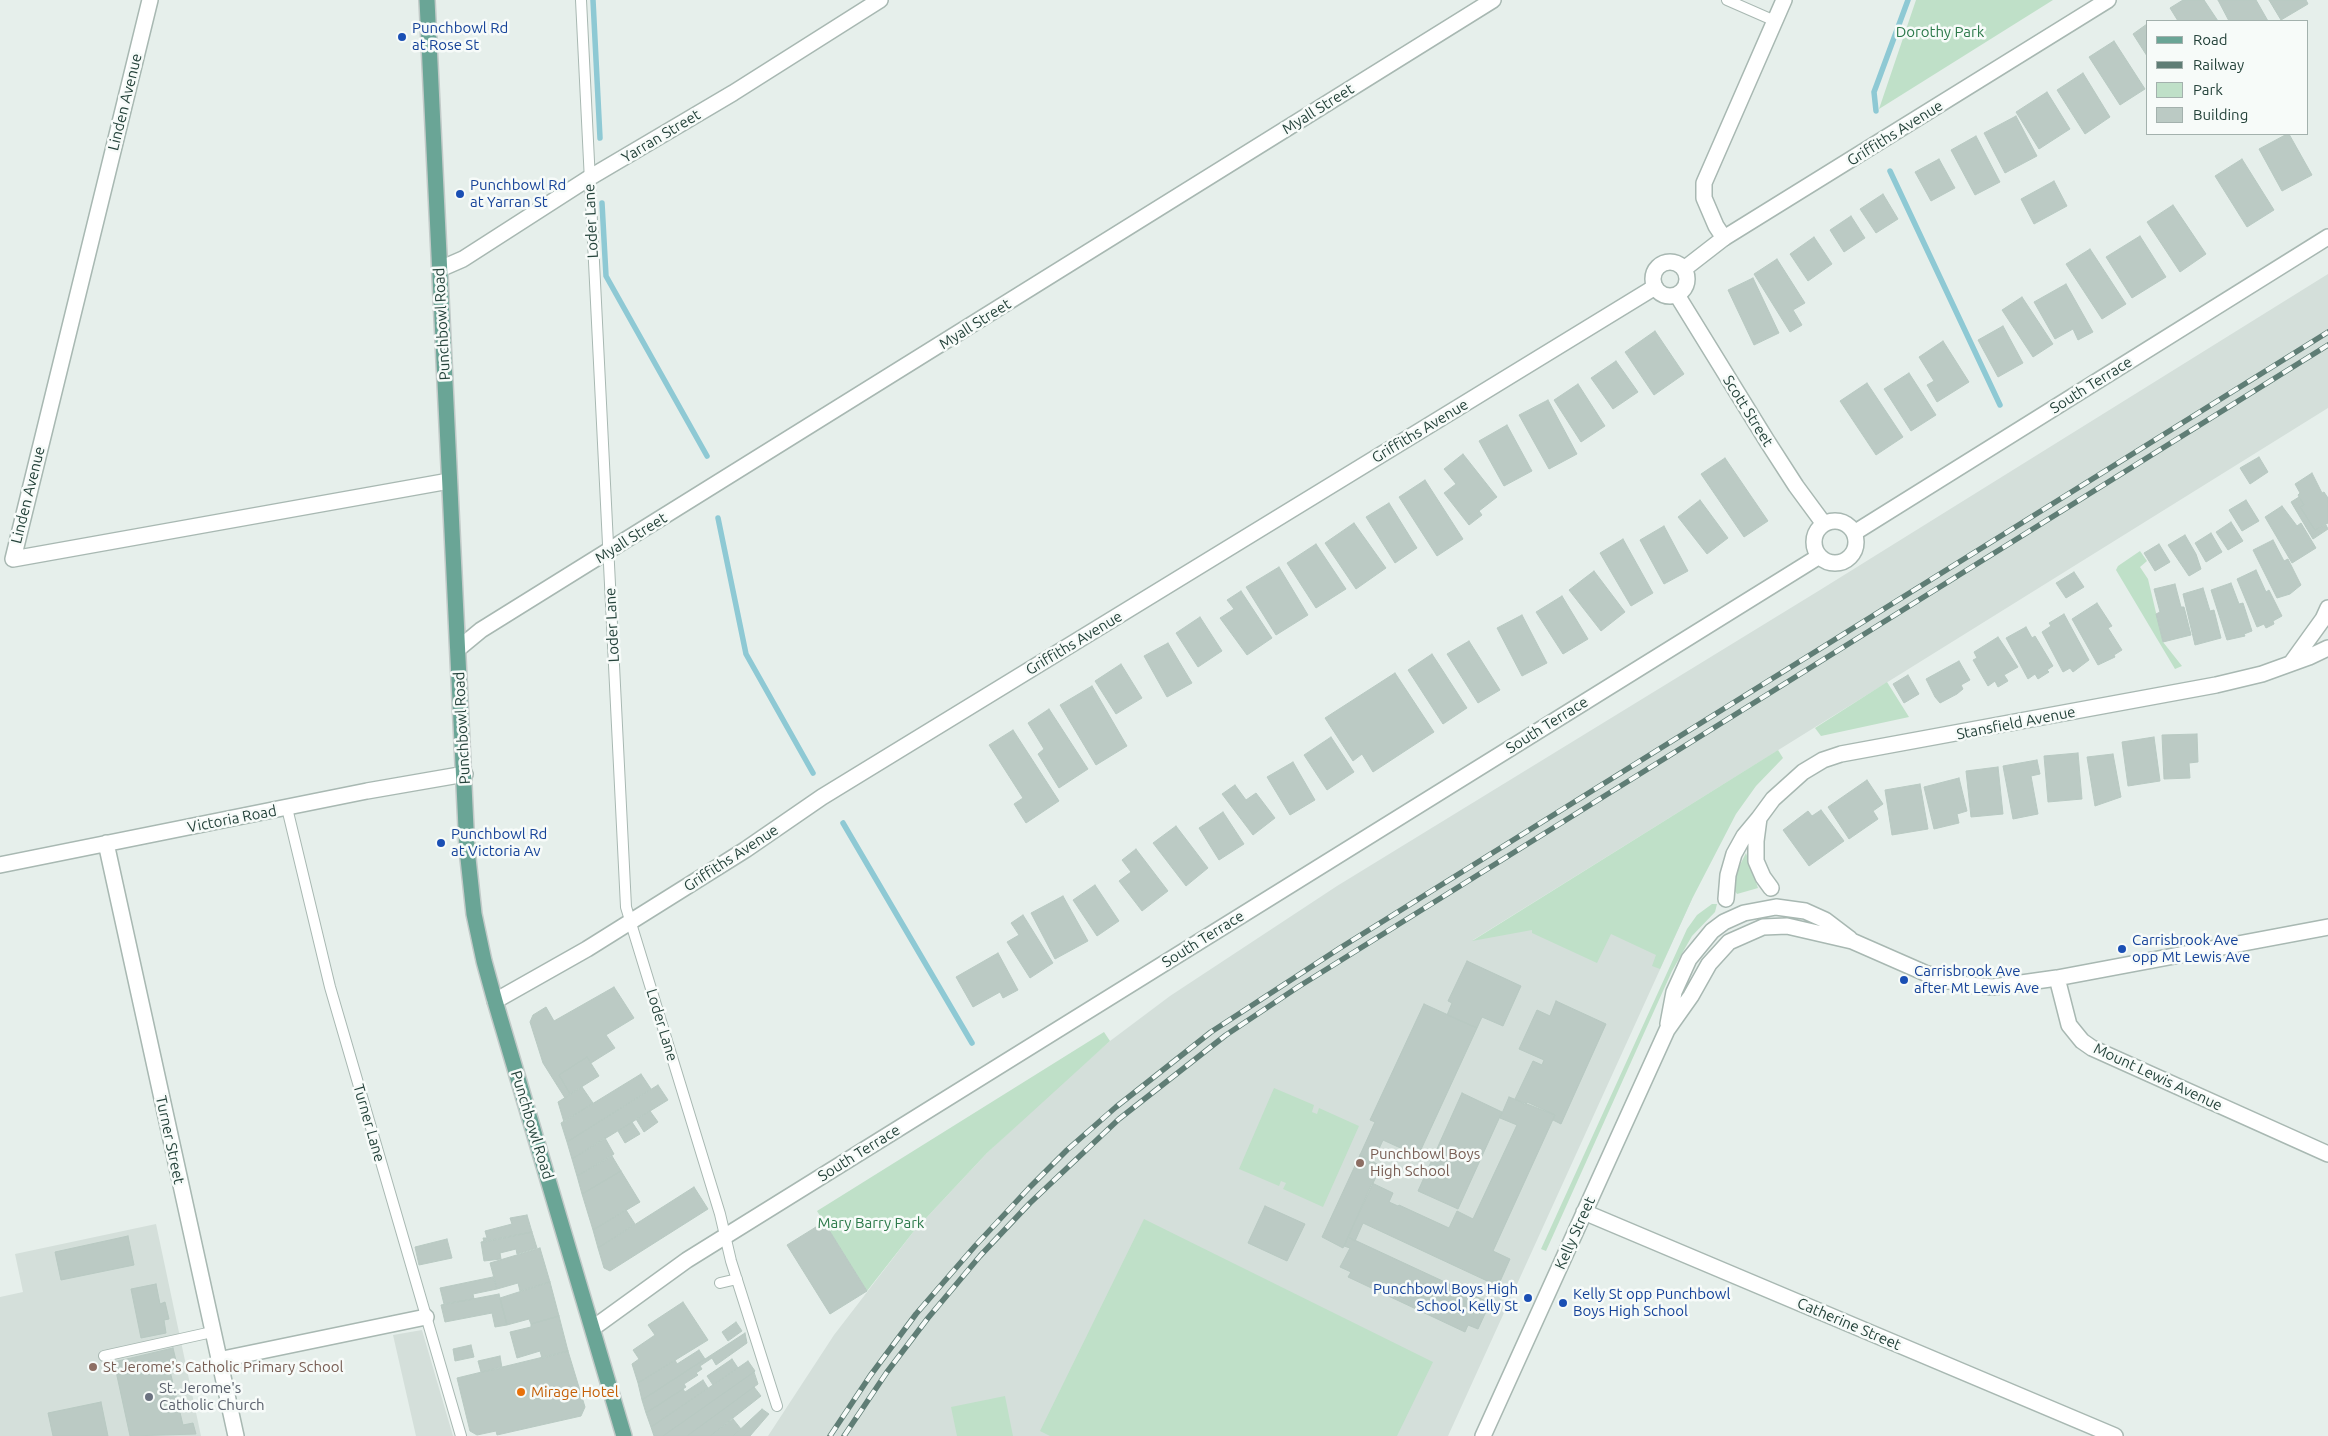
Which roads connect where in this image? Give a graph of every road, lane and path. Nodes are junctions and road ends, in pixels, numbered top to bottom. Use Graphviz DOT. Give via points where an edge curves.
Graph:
graph roads {
  1 [pos="150,0"];
  2 [pos="427,0"];
  3 [pos="582,0"];
  4 [pos="880,0"];
  5 [pos="1493,0"];
  6 [pos="1727,0"];
  7 [pos="1784,0"];
  8 [pos="2108,0"];
  9 [pos="1775,21"];
  10 [pos="589,178"];
  11 [pos="2328,237"];
  12 [pos="1724,238"];
  13 [pos="440,269"];
  14 [pos="1684,269"];
  15 [pos="1655,287"];
  16 [pos="1676,295"];
  17 [pos="450,481"];
  18 [pos="1824,524"];
  19 [pos="1854,533"];
  20 [pos="609,552"];
  21 [pos="1818,557"];
  22 [pos="2328,608"];
  23 [pos="2328,648"];
  24 [pos="458,649"];
  25 [pos="2292,662"];
  26 [pos="465,774"];
  27 [pos="286,808"];
  28 [pos="1759,818"];
  29 [pos="106,843"];
  30 [pos="0,865"];
  31 [pos="1771,888"];
  32 [pos="1726,899"];
  33 [pos="630,922"];
  34 [pos="2328,927"];
  35 [pos="1852,941"];
  36 [pos="2057,978"];
  37 [pos="495,1001"];
  38 [pos="1667,1030"];
  39 [pos="2328,1154"];
  40 [pos="1584,1212"];
  41 [pos="725,1236"];
  42 [pos="737,1279"];
  43 [pos="720,1283"];
  44 [pos="426,1318"];
  45 [pos="593,1328"];
  46 [pos="212,1332"];
  47 [pos="104,1356"];
  48 [pos="218,1360"];
  49 [pos="777,1406"];
  50 [pos="236,1436"];
  51 [pos="461,1436"];
  52 [pos="624,1436"];
  53 [pos="1483,1436"];
  54 [pos="2115,1436"];
  1 -- 17 [label="street, Linden Avenue" via="13,559"];
  2 -- 13 [label="main road, Punchbowl Road"];
  3 -- 10 [label="lane, Loder Lane"];
  4 -- 10 [label="street, Yarran Street" via="733,93"];
  5 -- 20 [label="street, Myall Street"];
  6 -- 9 [label="lane"];
  7 -- 9 [label="street"];
  8 -- 12 [label="street, Griffiths Avenue"];
  9 -- 12 [label="street" via="1704,183 1704,198"];
  10 -- 13 [label="street, Yarran Street" via="463,259"];
  10 -- 20 [label="lane, Loder Lane"];
  11 -- 19 [label="street, South Terrace"];
  12 -- 14 [label="street, Griffiths Avenue"];
  13 -- 17 [label="main road, Punchbowl Road"];
  14 -- 15 [label="street" via="1677,263 1661,264 1654,274"];
  14 -- 16 [label="street" via="1688,281 1684,290"];
  15 -- 16 [label="street" via="1664,295"];
  15 -- 33 [label="street, Griffiths Avenue" via="822,798"];
  16 -- 18 [label="street, Scott Street" via="1767,442"];
  17 -- 24 [label="main road, Punchbowl Road"];
  18 -- 19 [label="street" via="1830,521 1844,523"];
  18 -- 21 [label="street" via="1814,535"];
  19 -- 21 [label="street" via="1854,553 1844,562 1830,564"];
  20 -- 24 [label="street, Myall Street" via="481,630"];
  20 -- 33 [label="lane, Loder Lane" via="626,907"];
  21 -- 41 [label="street, South Terrace"];
  22 -- 25 [label="street"];
  23 -- 25 [label="street, Stansfield Avenue"];
  24 -- 26 [label="main road, Punchbowl Road"];
  25 -- 28 [label="street, Stansfield Avenue" via="2262,674 2216,684 1841,754 1803,772 1772,799"];
  26 -- 27 [label="street, Victoria Road"];
  26 -- 37 [label="main road, Punchbowl Road" via="474,914"];
  27 -- 29 [label="street, Victoria Road"];
  27 -- 44 [label="lane, Turner Lane" via="330,987"];
  28 -- 31 [label="street, Stansfield Avenue" via="1756,861"];
  28 -- 32 [label="street, Stansfield Avenue" via="1734,854"];
  29 -- 30 [label="street, Victoria Road"];
  29 -- 46 [label="street, Turner Street"];
  33 -- 37 [label="street, Griffiths Avenue"];
  33 -- 41 [label="lane, Loder Lane"];
  34 -- 36 [label="street"];
  35 -- 36 [label="street" via="1925,973 1968,985 2008,986"];
  35 -- 38 [label="street, Kelly Street" via="1787,926 1752,930 1729,942 1710,964"];
  35 -- 38 [label="street, Kelly Street" via="1825,920 1806,911 1761,908 1744,912 1724,922 1700,943 1684,967 1674,992"];
  36 -- 39 [label="street, Mount Lewis Avenue" via="2069,1025 2092,1048"];
  37 -- 45 [label="main road, Punchbowl Road"];
  38 -- 40 [label="street, Kelly Street"];
  40 -- 53 [label="street, Kelly Street"];
  40 -- 54 [label="street, Catherine Street"];
  41 -- 42 [label="lane, Loder Lane"];
  41 -- 45 [label="street, South Terrace" via="646,1288"];
  42 -- 43 [label="lane"];
  42 -- 49 [label="lane, Loder Lane"];
  44 -- 48 [label="street"];
  44 -- 51 [label="lane, Turner Lane"];
  45 -- 52 [label="main road, Punchbowl Road"];
  46 -- 47 [label="lane"];
  46 -- 48 [label="street, Turner Street"];
  48 -- 50 [label="street, Turner Street"];
}
